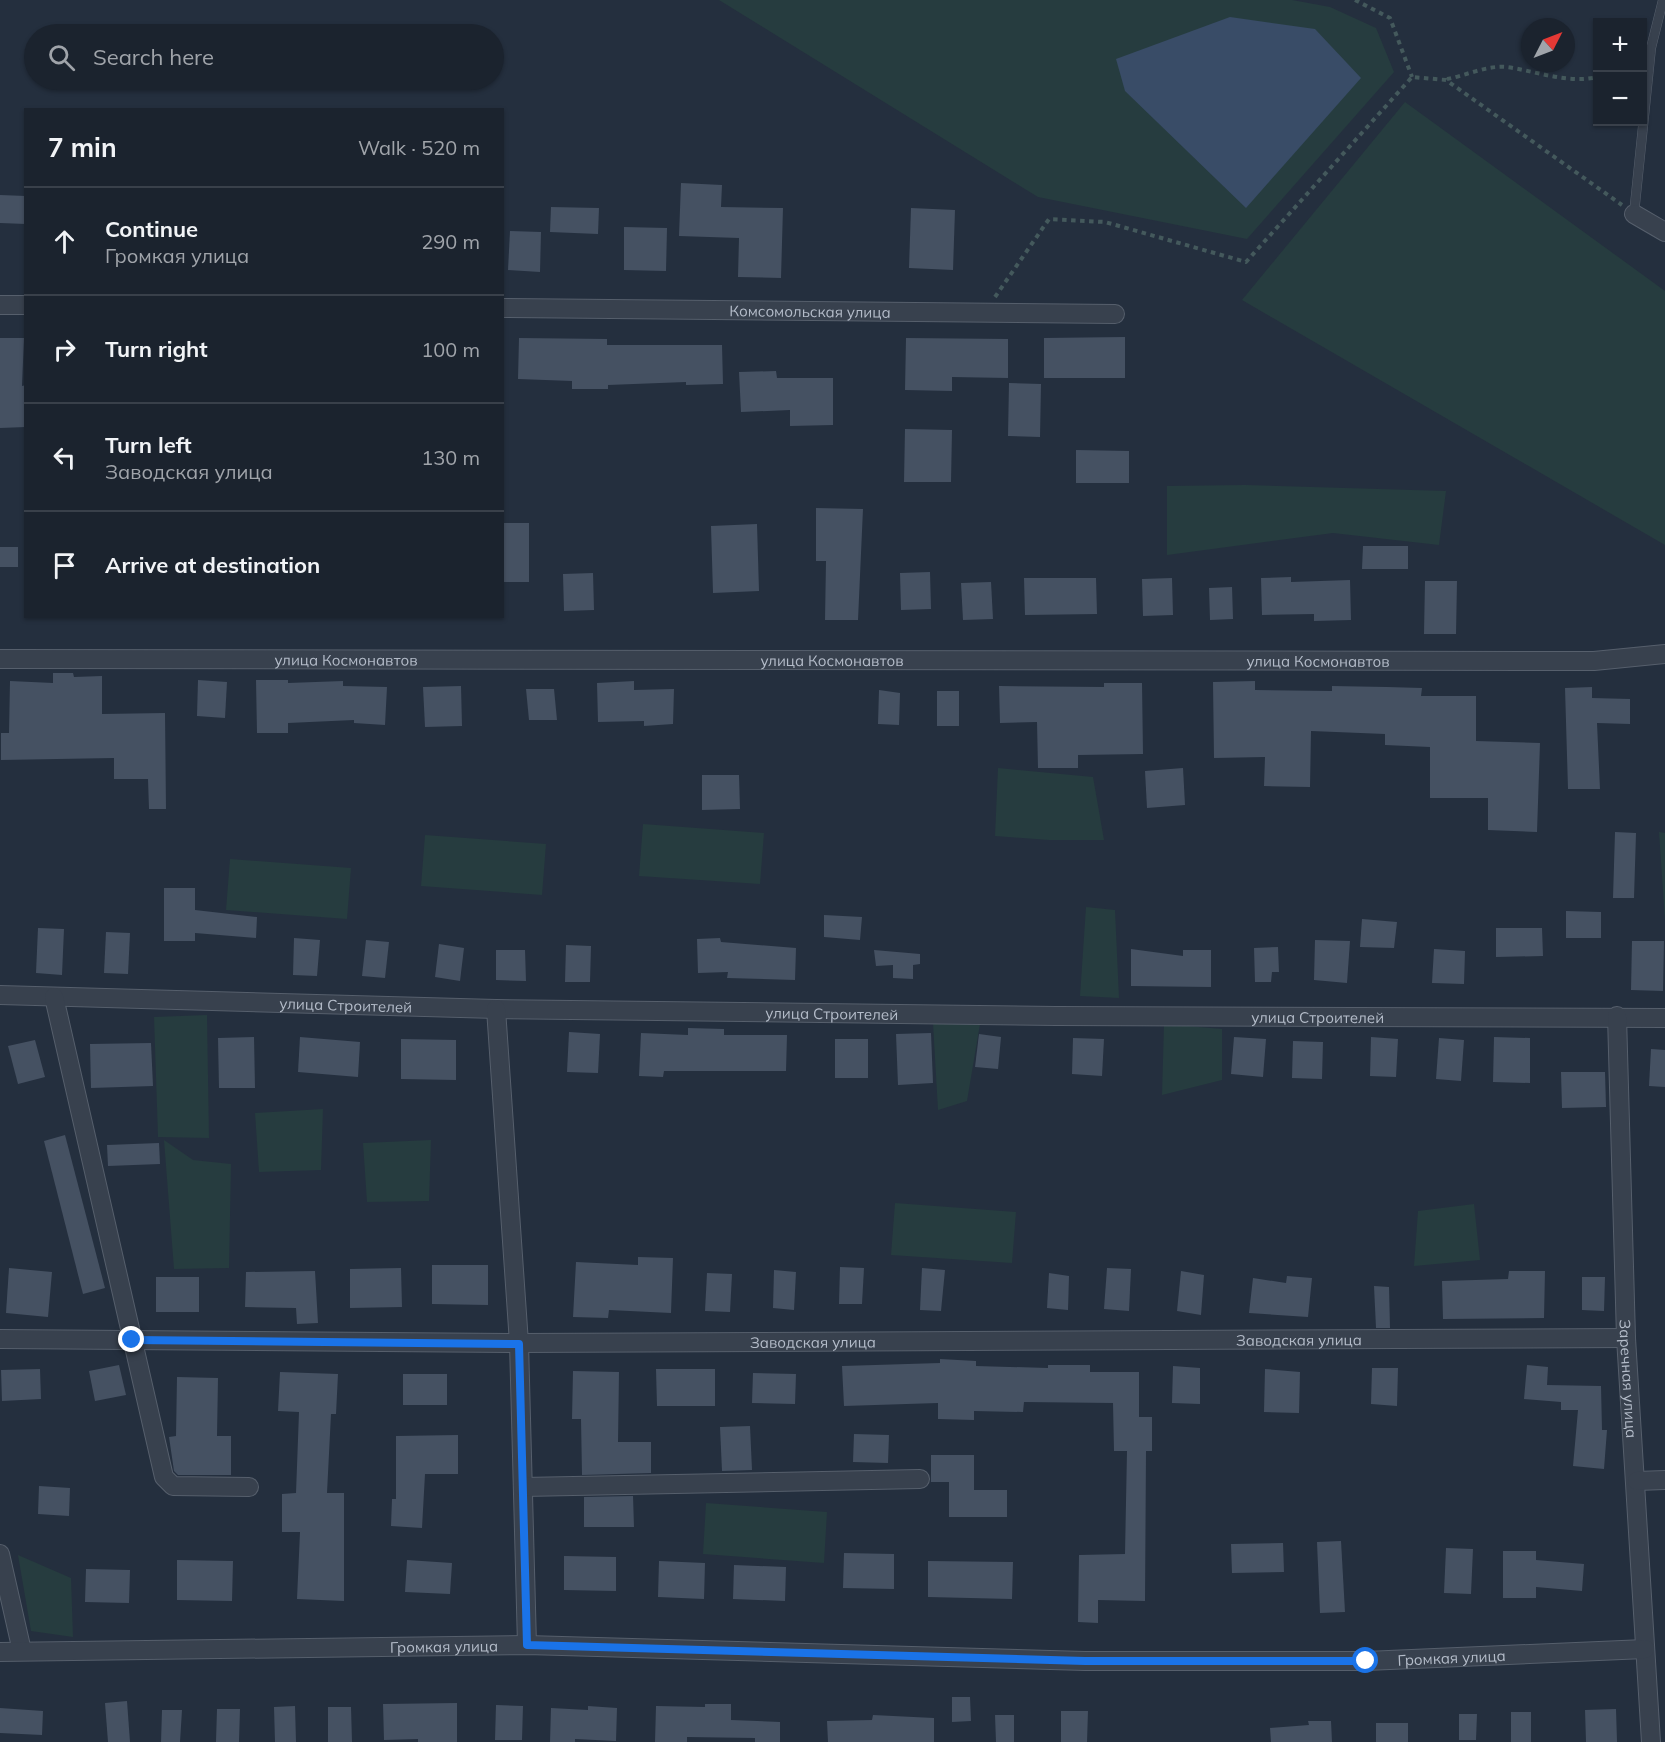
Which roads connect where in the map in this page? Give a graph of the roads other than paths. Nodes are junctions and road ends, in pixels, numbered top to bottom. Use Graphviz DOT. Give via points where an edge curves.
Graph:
graph roads {
  1 [pos="1663,0"];
  2 [pos="1635,214"];
  3 [pos="1665,231"];
  4 [pos="0,305"];
  5 [pos="24,305"];
  6 [pos="504,309"];
  7 [pos="1115,314"];
  8 [pos="1665,654"];
  9 [pos="0,659"];
  10 [pos="0,995"];
  11 [pos="54,997"];
  12 [pos="495,1009"];
  13 [pos="1617,1016"];
  14 [pos="1665,1018"];
  15 [pos="1626,1338"];
  16 [pos="0,1339"];
  17 [pos="132,1340"];
  18 [pos="519,1344"];
  19 [pos="920,1479"];
  20 [pos="1665,1480"];
  21 [pos="1637,1481"];
  22 [pos="249,1487"];
  23 [pos="523,1487"];
  24 [pos="0,1554"];
  25 [pos="527,1645"];
  26 [pos="1645,1649"];
  27 [pos="22,1651"];
  28 [pos="0,1652"];
  29 [pos="1651,1742"];
  1 -- 2 [label="lane" via="1651,48"];
  2 -- 3 [label="street"];
  4 -- 5 [label="street"];
  6 -- 7 [label="street, Комсомольская улица"];
  8 -- 9 [label="street, улица Космонавтов" via="1594,661"];
  10 -- 11 [label="street, улица Строителей"];
  11 -- 12 [label="street, улица Строителей"];
  11 -- 17 [label="street"];
  12 -- 13 [label="street, улица Строителей" via="1056,1016"];
  12 -- 18 [label="street"];
  13 -- 14 [label="street, улица Строителей"];
  13 -- 15 [label="street, Заречная улица"];
  15 -- 18 [label="street, Заводская улица"];
  15 -- 21 [label="street, Заречная улица"];
  16 -- 17 [label="street, Заводская улица"];
  17 -- 18 [label="street, Заводская улица"];
  17 -- 22 [label="street" via="164,1477 173,1486"];
  18 -- 23 [label="street"];
  19 -- 23 [label="street"];
  20 -- 21 [label="street"];
  21 -- 26 [label="street, Заречная улица"];
  23 -- 25 [label="street"];
  24 -- 27 [label="street"];
  25 -- 26 [label="street, Громкая улица" via="1085,1661 1366,1661"];
  25 -- 27 [label="street, Громкая улица"];
  26 -- 29 [label="street, Заречная улица"];
  27 -- 28 [label="street, Громкая улица"];
}
